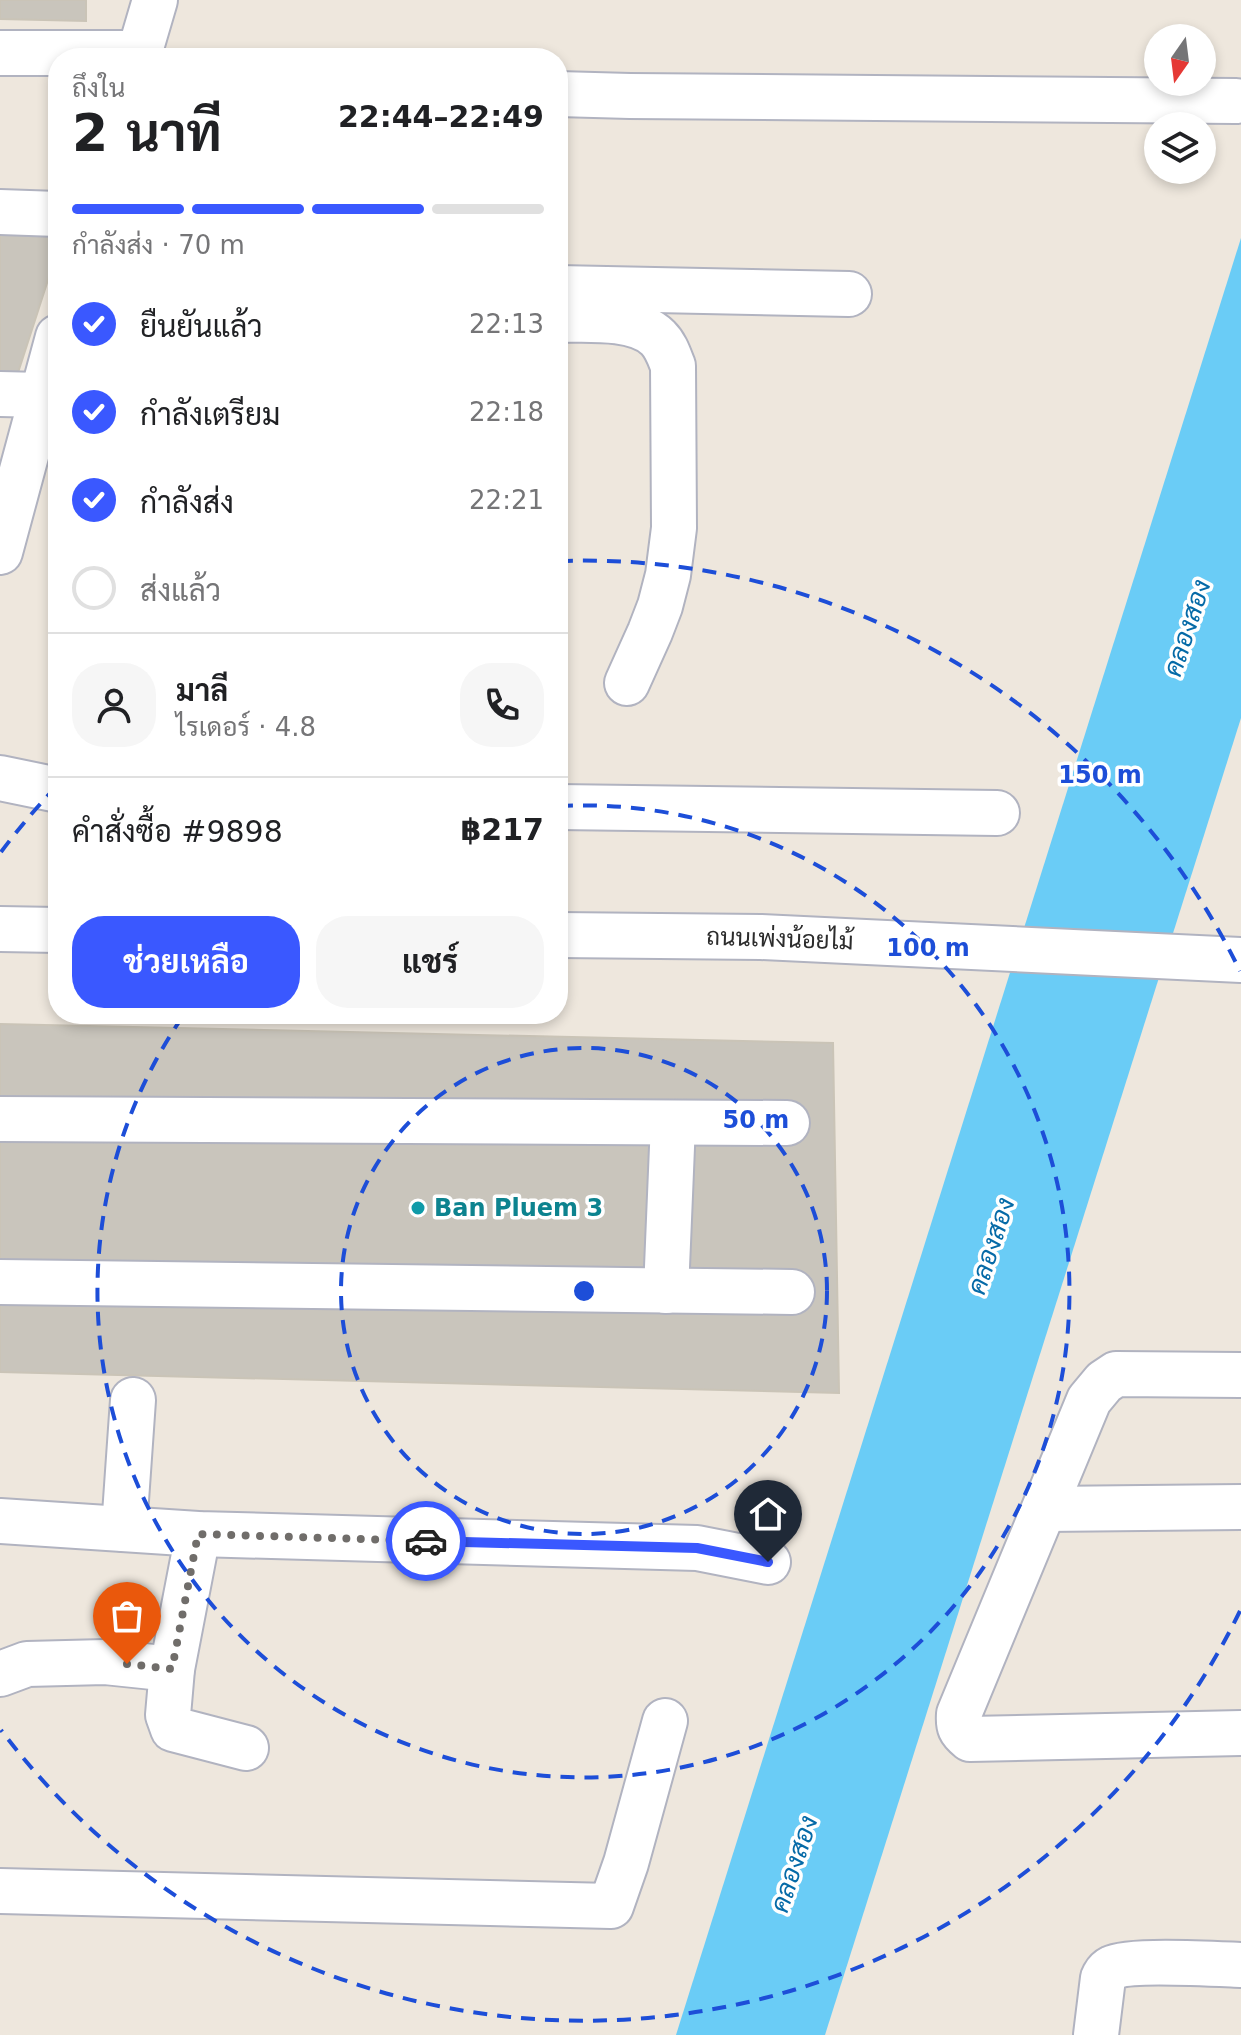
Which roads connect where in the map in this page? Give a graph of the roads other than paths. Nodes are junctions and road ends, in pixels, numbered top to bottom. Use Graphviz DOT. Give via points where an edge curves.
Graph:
graph roads {
  1 [pos="155,0"];
  2 [pos="141,48"];
  3 [pos="0,53"];
  4 [pos="48,54"];
  5 [pos="568,94"];
  6 [pos="1236,101"];
  7 [pos="0,212"];
  8 [pos="48,214"];
  9 [pos="568,288"];
  10 [pos="849,294"];
  11 [pos="568,320"];
  12 [pos="48,353"];
  13 [pos="21,395"];
  14 [pos="0,552"];
  15 [pos="627,683"];
  16 [pos="0,778"];
  17 [pos="48,788"];
  18 [pos="568,807"];
  19 [pos="997,813"];
  20 [pos="0,929"];
  21 [pos="48,930"];
  22 [pos="568,935"];
  23 [pos="1228,960"];
  24 [pos="673,1123"];
  25 [pos="787,1123"];
  26 [pos="3,1129"];
  27 [pos="0,1282"];
  28 [pos="666,1291"];
  29 [pos="792,1292"];
  30 [pos="1241,1375"];
  31 [pos="133,1400"];
  32 [pos="1241,1507"];
  33 [pos="1045,1509"];
  34 [pos="0,1521"];
  35 [pos="124,1529"];
  36 [pos="198,1534"];
  37 [pos="768,1562"];
  38 [pos="172,1669"];
  39 [pos="0,1674"];
  40 [pos="665,1721"];
  41 [pos="1241,1733"];
  42 [pos="246,1748"];
  43 [pos="0,1891"];
  44 [pos="1241,1965"];
  45 [pos="1096,2035"];
  1 -- 2 [label="street"];
  3 -- 4 [label="street"];
  5 -- 6 [label="street"];
  7 -- 8 [label="street"];
  9 -- 10 [label="street"];
  11 -- 15 [label="street" via="601,320 649,330 666,347 673,366 674,528 668,575"];
  12 -- 13 [label="street"];
  13 -- 14 [label="street"];
  16 -- 17 [label="street"];
  18 -- 19 [label="street"];
  20 -- 21 [label="street"];
  22 -- 23 [label="street, ถนนเพ่งน้อยไม้" via="761,937"];
  24 -- 25 [label="street"];
  24 -- 26 [label="street"];
  24 -- 28 [label="street"];
  27 -- 28 [label="street"];
  28 -- 29 [label="street"];
  30 -- 33 [label="street" via="1116,1374 1104,1382 1089,1400"];
  31 -- 35 [label="street"];
  32 -- 33 [label="street"];
  33 -- 41 [label="street" via="959,1714 962,1733 970,1739"];
  34 -- 35 [label="street"];
  35 -- 36 [label="street"];
  36 -- 37 [label="street" via="697,1548"];
  36 -- 38 [label="street"];
  38 -- 39 [label="street" via="105,1662 27,1664"];
  38 -- 42 [label="street" via="168,1715 173,1729"];
  40 -- 43 [label="street" via="611,1906"];
  44 -- 45 [label="street" via="1146,1963 1112,1968 1103,1978"];
}
